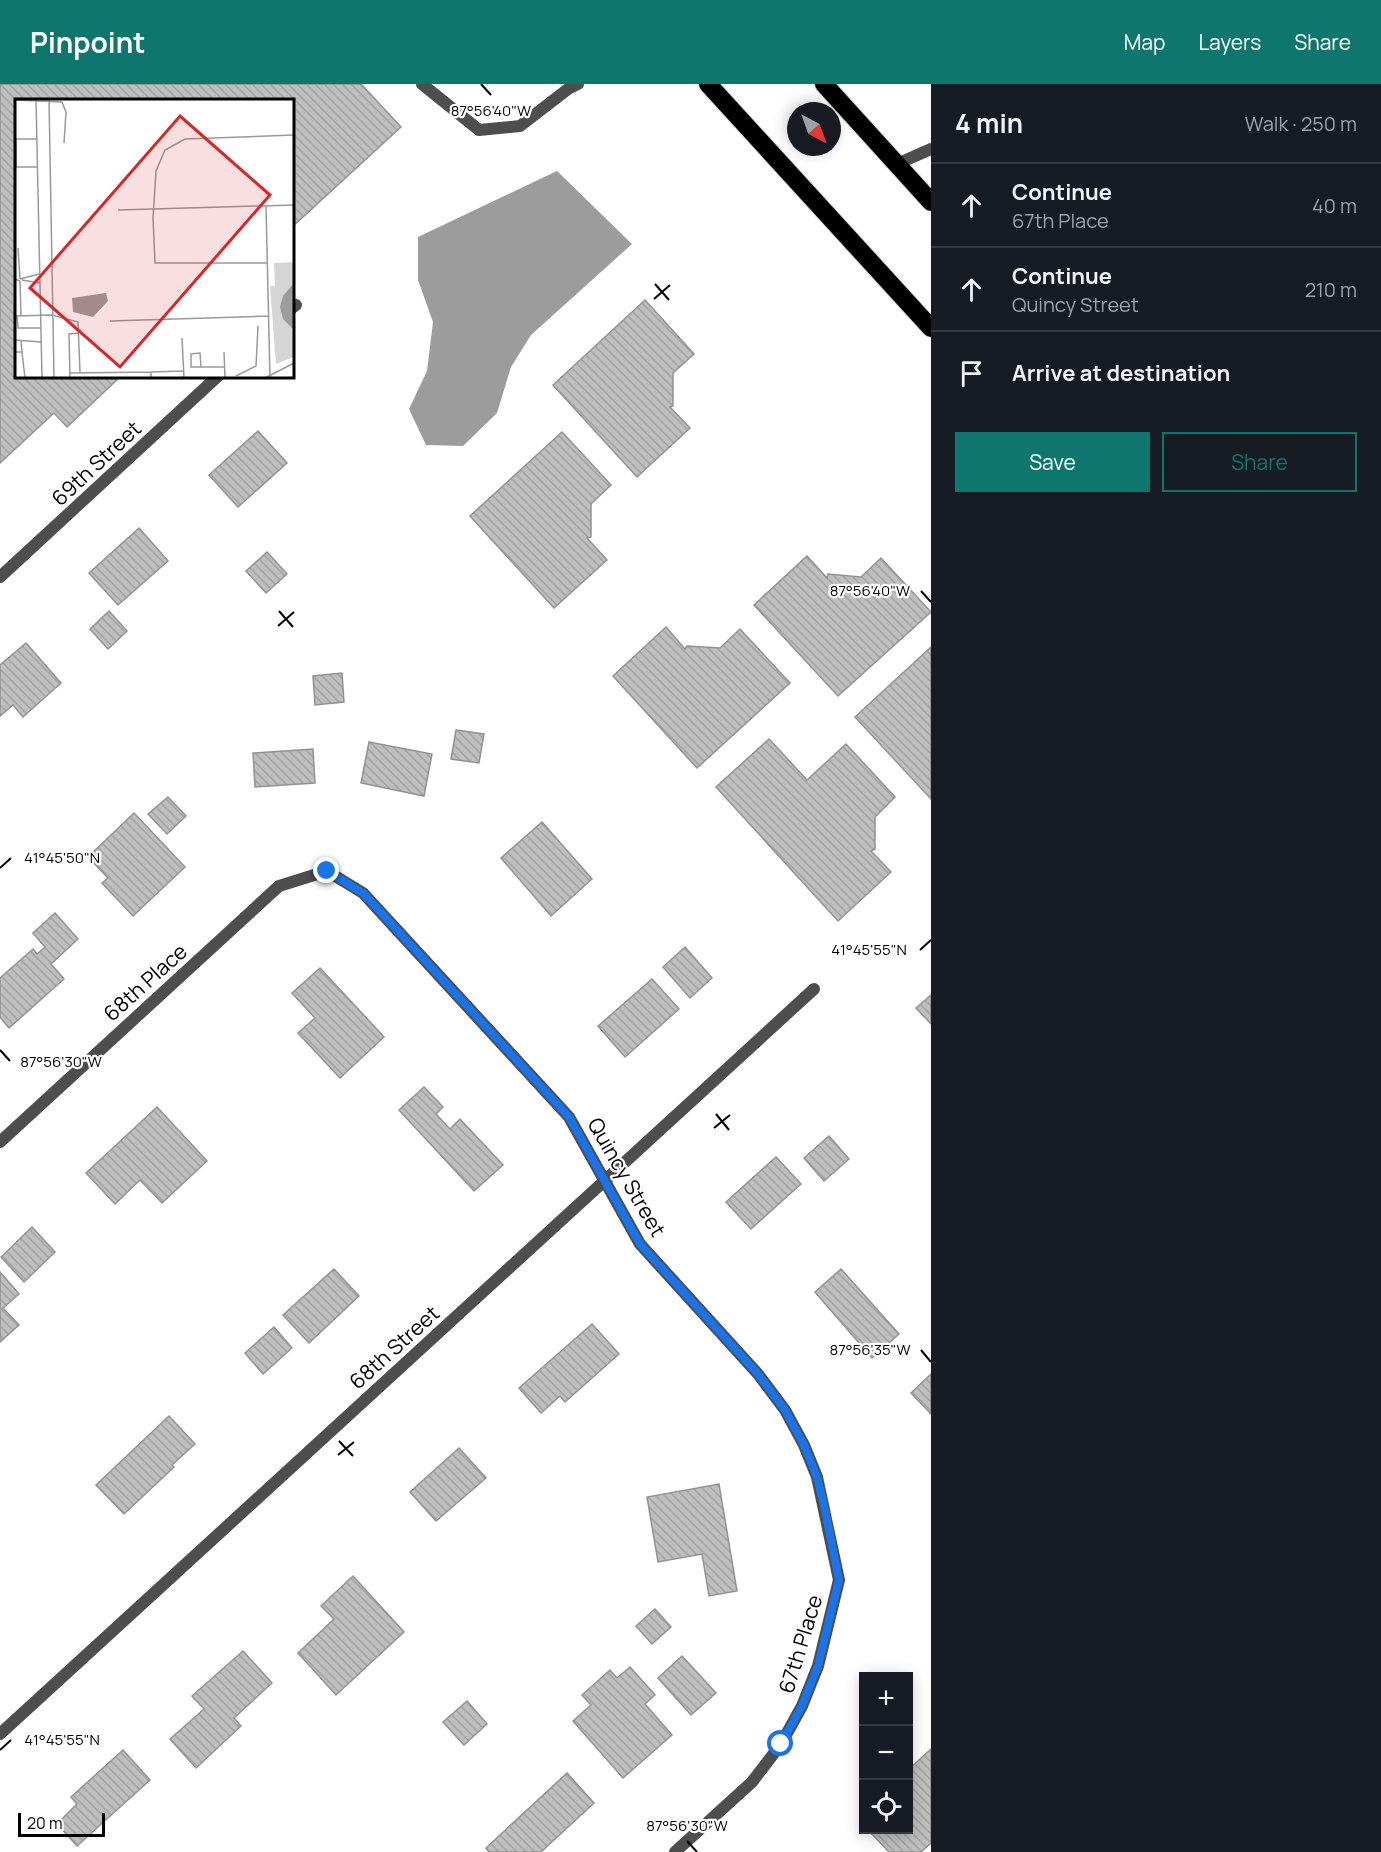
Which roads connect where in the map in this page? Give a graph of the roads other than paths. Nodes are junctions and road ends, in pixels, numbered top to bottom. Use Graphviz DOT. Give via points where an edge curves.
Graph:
graph roads {
  1 [pos="422,84"];
  2 [pos="578,84"];
  3 [pos="708,84"];
  4 [pos="825,84"];
  5 [pos="931,149"];
  6 [pos="897,164"];
  7 [pos="931,202"];
  8 [pos="931,328"];
  9 [pos="216,378"];
  10 [pos="0,577"];
  11 [pos="327,871"];
  12 [pos="814,989"];
  13 [pos="0,1142"];
  14 [pos="604,1180"];
  15 [pos="839,1580"];
  16 [pos="0,1734"];
  17 [pos="675,1852"];
  1 -- 2 [label="street" via="478,130 520,126"];
  3 -- 8 [label="highway"];
  4 -- 6 [label="highway"];
  5 -- 6 [label="street"];
  6 -- 7 [label="highway"];
  9 -- 10 [label="street, 69th Street"];
  11 -- 13 [label="street, 68th Place" via="279,886"];
  11 -- 14 [label="street, Quincy Street" via="363,893 569,1117"];
  12 -- 14 [label="street, 68th Street"];
  14 -- 15 [label="street, Quincy Street" via="640,1244 758,1374 785,1410 817,1477"];
  14 -- 16 [label="street, 68th Street"];
  15 -- 17 [label="street, 67th Place" via="818,1666 781,1744 752,1782"];
}
